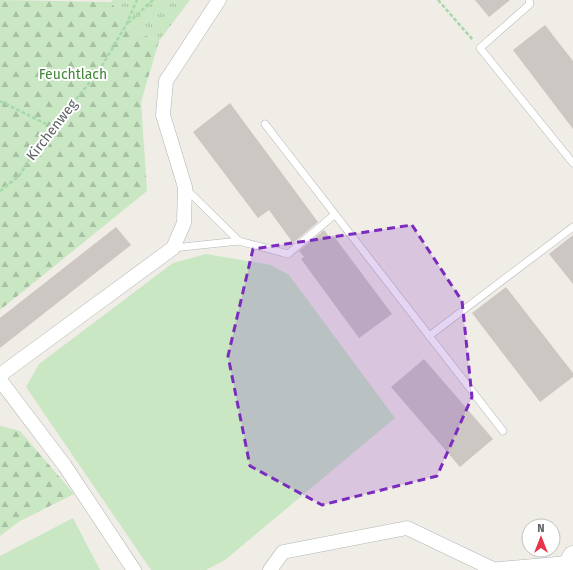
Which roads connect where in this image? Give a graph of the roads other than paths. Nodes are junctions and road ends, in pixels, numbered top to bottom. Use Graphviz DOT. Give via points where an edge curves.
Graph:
graph roads {
  1 [pos="219,0"];
  2 [pos="529,0"];
  3 [pos="265,124"];
  4 [pos="573,163"];
  5 [pos="184,187"];
  6 [pos="334,215"];
  7 [pos="573,227"];
  8 [pos="239,242"];
  9 [pos="173,248"];
  10 [pos="429,336"];
  11 [pos="0,375"];
  12 [pos="0,380"];
  13 [pos="503,431"];
  14 [pos="569,563"];
  15 [pos="134,570"];
  16 [pos="270,570"];
  17 [pos="489,570"];
  18 [pos="493,570"];
  1 -- 5 [label="street" via="166,82 163,115"];
  2 -- 4 [label="lane" via="530,4 480,48"];
  3 -- 6 [label="lane"];
  5 -- 8 [label="lane"];
  5 -- 9 [label="street" via="184,223"];
  6 -- 8 [label="lane" via="288,254"];
  6 -- 10 [label="lane"];
  7 -- 10 [label="lane"];
  8 -- 9 [label="lane"];
  9 -- 11 [label="street"];
  10 -- 13 [label="lane"];
  12 -- 15 [label="street" via="65,466"];
  14 -- 18 [label="street"];
  16 -- 18 [label="street" via="283,552 407,528"];
  17 -- 18 [label="street"];
}
